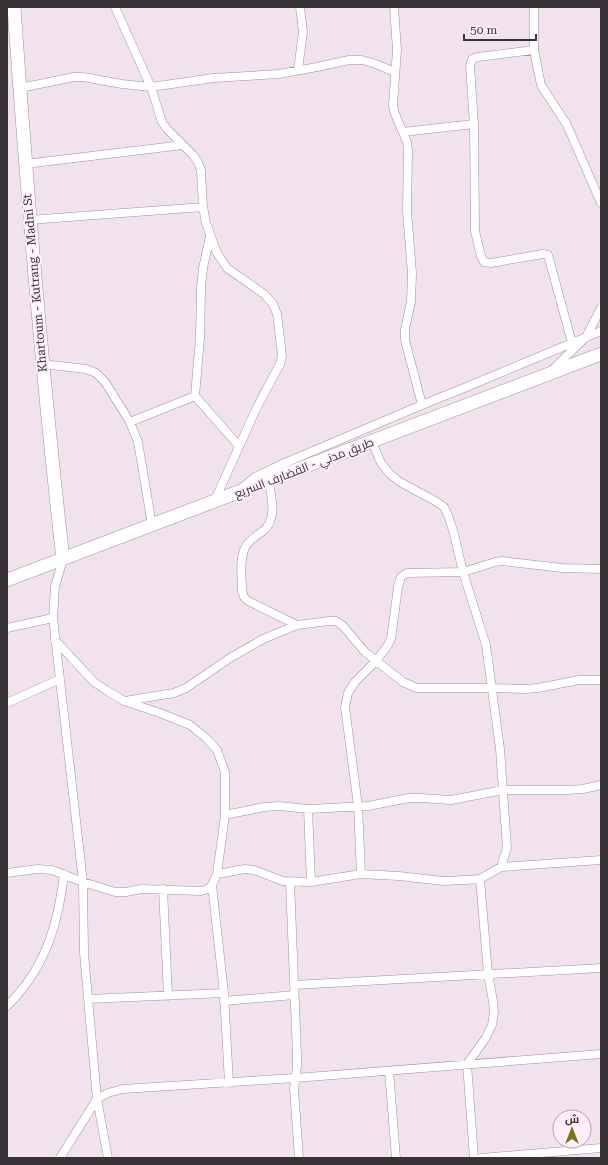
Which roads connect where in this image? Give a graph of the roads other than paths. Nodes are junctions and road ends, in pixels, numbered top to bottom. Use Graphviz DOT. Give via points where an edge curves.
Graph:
graph roads {
  1 [pos="14,7"];
  2 [pos="115,7"];
  3 [pos="300,7"];
  4 [pos="394,7"];
  5 [pos="534,7"];
  6 [pos="12,38"];
  7 [pos="534,50"];
  8 [pos="298,70"];
  9 [pos="395,72"];
  10 [pos="151,87"];
  11 [pos="20,88"];
  12 [pos="474,124"];
  13 [pos="403,132"];
  14 [pos="183,145"];
  15 [pos="25,164"];
  16 [pos="601,203"];
  17 [pos="203,207"];
  18 [pos="29,220"];
  19 [pos="210,236"];
  20 [pos="601,308"];
  21 [pos="601,331"];
  22 [pos="586,337"];
  23 [pos="572,343"];
  24 [pos="601,354"];
  25 [pos="42,364"];
  26 [pos="546,375"];
  27 [pos="195,396"];
  28 [pos="422,405"];
  29 [pos="130,422"];
  30 [pos="372,442"];
  31 [pos="239,446"];
  32 [pos="270,481"];
  33 [pos="230,496"];
  34 [pos="214,502"];
  35 [pos="152,525"];
  36 [pos="63,559"];
  37 [pos="601,569"];
  38 [pos="463,572"];
  39 [pos="7,580"];
  40 [pos="53,618"];
  41 [pos="297,625"];
  42 [pos="7,628"];
  43 [pos="55,640"];
  44 [pos="376,661"];
  45 [pos="60,679"];
  46 [pos="601,680"];
  47 [pos="492,688"];
  48 [pos="124,701"];
  49 [pos="7,703"];
  50 [pos="601,784"];
  51 [pos="503,790"];
  52 [pos="358,806"];
  53 [pos="308,809"];
  54 [pos="225,815"];
  55 [pos="601,860"];
  56 [pos="501,866"];
  57 [pos="7,873"];
  58 [pos="64,874"];
  59 [pos="217,874"];
  60 [pos="362,874"];
  61 [pos="480,879"];
  62 [pos="83,882"];
  63 [pos="290,882"];
  64 [pos="311,882"];
  65 [pos="212,885"];
  66 [pos="163,889"];
  67 [pos="601,968"];
  68 [pos="488,974"];
  69 [pos="294,985"];
  70 [pos="294,995"];
  71 [pos="168,996"];
  72 [pos="224,997"];
  73 [pos="88,999"];
  74 [pos="7,1006"];
  75 [pos="601,1054"];
  76 [pos="467,1064"];
  77 [pos="389,1071"];
  78 [pos="295,1078"];
  79 [pos="229,1083"];
  80 [pos="97,1100"];
  81 [pos="601,1148"];
  82 [pos="60,1158"];
  83 [pos="108,1158"];
  84 [pos="299,1158"];
  85 [pos="396,1158"];
  86 [pos="474,1158"];
  87 [pos="485,1158"];
  1 -- 6 [label="highway, Khartoum - Kutrang - Madni St"];
  2 -- 10 [label="street"];
  3 -- 8 [label="street" via="303,32"];
  4 -- 9 [label="street"];
  5 -- 7 [label="street"];
  6 -- 11 [label="highway, Khartoum - Kutrang - Madni St"];
  7 -- 12 [label="street" via="472,59 470,66"];
  7 -- 16 [label="street" via="541,85 567,125"];
  8 -- 9 [label="street" via="349,60 362,60"];
  8 -- 10 [label="street"];
  9 -- 13 [label="street" via="393,105"];
  10 -- 11 [label="street" via="74,77"];
  10 -- 14 [label="street" via="162,122"];
  11 -- 15 [label="highway, Khartoum - Kutrang - Madni St"];
  12 -- 13 [label="street"];
  12 -- 23 [label="street" via="475,231 481,256 484,262 491,263 548,255"];
  13 -- 28 [label="street" via="408,151 407,211 412,273 405,340"];
  14 -- 15 [label="street"];
  14 -- 17 [label="street" via="198,162 201,171"];
  15 -- 18 [label="highway, Khartoum - Kutrang - Madni St"];
  17 -- 18 [label="street"];
  17 -- 19 [label="street"];
  18 -- 25 [label="highway, Khartoum - Kutrang - Madni St"];
  19 -- 27 [label="street" via="201,288"];
  19 -- 31 [label="street" via="227,268 264,294 273,304 277,314 282,356 280,364"];
  20 -- 22 [label="street"];
  21 -- 22 [label="street"];
  22 -- 23 [label="street"];
  22 -- 26 [label="street"];
  23 -- 28 [label="street"];
  24 -- 26 [label="highway, طريق مدني - القضارف السريع"];
  25 -- 29 [label="street" via="86,369 96,373 105,382"];
  25 -- 36 [label="highway, Khartoum - Kutrang - Madni St"];
  26 -- 30 [label="highway, طريق مدني - القضارف السريع"];
  27 -- 29 [label="street"];
  27 -- 31 [label="street"];
  28 -- 33 [label="street" via="280,465 255,477"];
  29 -- 35 [label="street" via="138,442"];
  30 -- 32 [label="highway, طريق مدني - القضارف السريع"];
  30 -- 38 [label="street" via="381,463 389,473 444,507 454,534"];
  31 -- 34 [label="street"];
  32 -- 33 [label="highway, طريق مدني - القضارف السريع"];
  32 -- 41 [label="street" via="272,518 267,527 245,546 242,555 242,591 248,601"];
  33 -- 34 [label="highway, طريق مدني - القضارف السريع"];
  34 -- 35 [label="highway, طريق مدني - القضارف السريع"];
  35 -- 36 [label="highway, طريق مدني - القضارف السريع"];
  36 -- 39 [label="highway, طريق مدني - القضارف السريع"];
  36 -- 40 [label="street" via="55,587"];
  37 -- 38 [label="street" via="562,568 502,561"];
  38 -- 44 [label="street" via="407,573 401,577 391,639"];
  38 -- 47 [label="street" via="486,644"];
  40 -- 42 [label="street"];
  40 -- 43 [label="street"];
  41 -- 44 [label="street" via="336,621"];
  41 -- 48 [label="street" via="247,648 186,688 174,693"];
  43 -- 45 [label="street"];
  43 -- 48 [label="street" via="94,682"];
  44 -- 47 [label="street" via="403,682 417,688"];
  44 -- 52 [label="street" via="355,682 348,693 345,707"];
  45 -- 49 [label="street"];
  45 -- 62 [label="street"];
  46 -- 47 [label="street" via="579,680 532,689"];
  47 -- 51 [label="street"];
  48 -- 54 [label="street" via="190,726 206,737 217,750 225,772"];
  50 -- 51 [label="street" via="583,789"];
  51 -- 52 [label="street" via="451,800 409,798"];
  51 -- 56 [label="street" via="507,848"];
  52 -- 53 [label="street"];
  52 -- 60 [label="street"];
  53 -- 54 [label="street" via="264,807"];
  53 -- 64 [label="street"];
  54 -- 59 [label="street"];
  55 -- 56 [label="street"];
  56 -- 61 [label="street"];
  57 -- 58 [label="street" via="37,869"];
  58 -- 62 [label="street"];
  58 -- 74 [label="street" via="56,920 47,948 33,975"];
  59 -- 63 [label="street" via="245,869"];
  59 -- 65 [label="street"];
  60 -- 61 [label="street" via="443,881"];
  60 -- 64 [label="street"];
  61 -- 68 [label="street"];
  62 -- 66 [label="street" via="116,892"];
  62 -- 73 [label="street" via="84,953"];
  63 -- 64 [label="street"];
  63 -- 69 [label="street"];
  65 -- 66 [label="street" via="201,890"];
  65 -- 72 [label="street"];
  66 -- 71 [label="street"];
  67 -- 68 [label="street"];
  68 -- 69 [label="street"];
  68 -- 76 [label="street" via="494,1013 492,1025"];
  69 -- 70 [label="street"];
  70 -- 72 [label="street"];
  70 -- 78 [label="street" via="297,1066"];
  71 -- 72 [label="street"];
  71 -- 73 [label="street"];
  72 -- 79 [label="street"];
  73 -- 80 [label="street"];
  75 -- 76 [label="street"];
  76 -- 77 [label="street"];
  76 -- 86 [label="street"];
  77 -- 78 [label="street"];
  77 -- 85 [label="street"];
  78 -- 79 [label="street"];
  78 -- 84 [label="street"];
  79 -- 80 [label="street" via="123,1089 108,1093"];
  80 -- 82 [label="street"];
  80 -- 83 [label="street"];
  81 -- 87 [label="street"];
}
